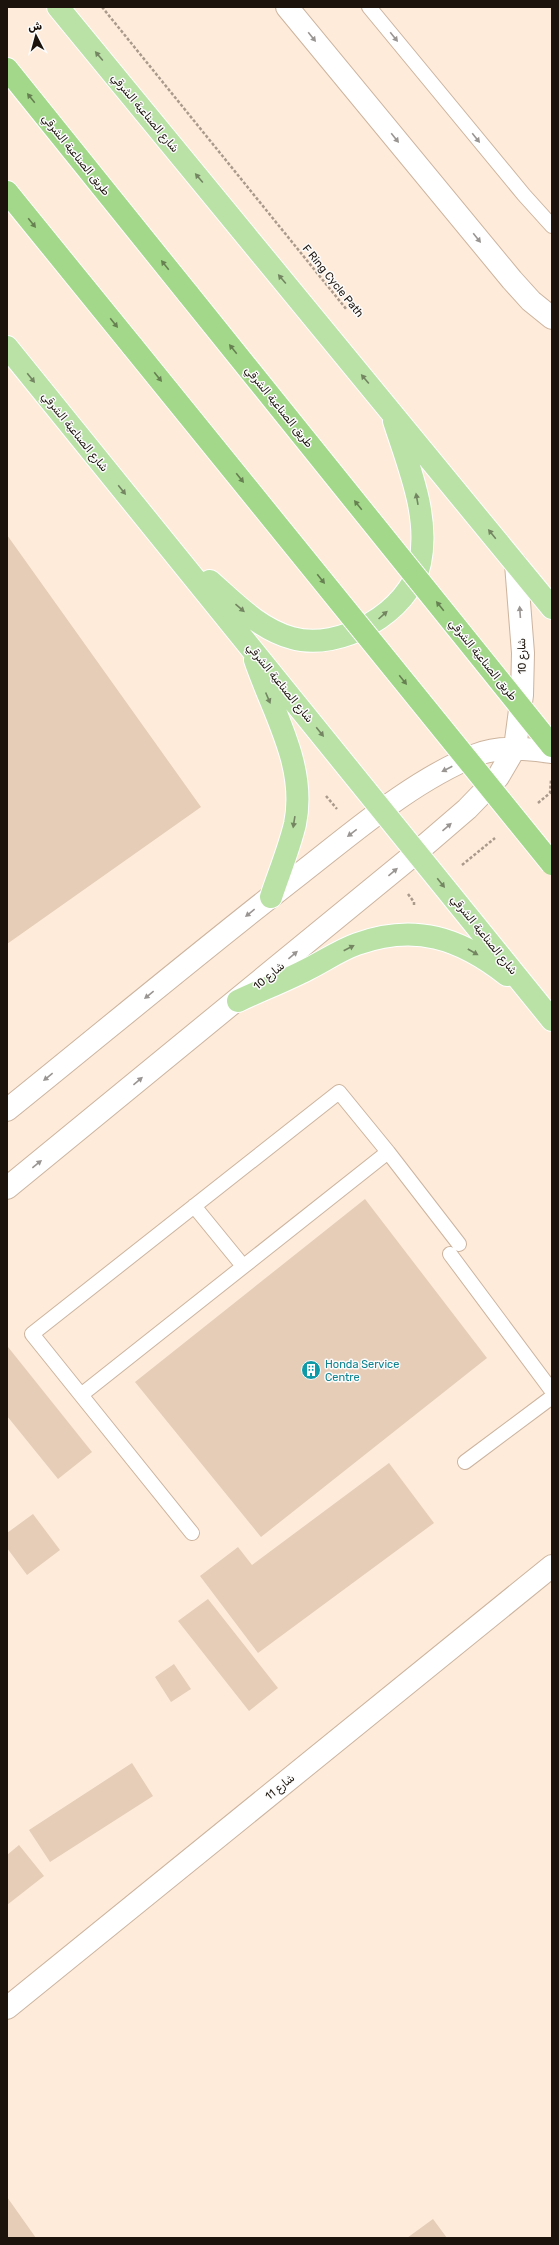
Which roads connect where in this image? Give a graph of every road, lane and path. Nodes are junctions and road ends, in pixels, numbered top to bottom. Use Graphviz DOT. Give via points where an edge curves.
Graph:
graph roads {
  1 [pos="58,7"];
  2 [pos="102,7"];
  3 [pos="287,7"];
  4 [pos="369,7"];
  5 [pos="7,69"];
  6 [pos="7,192"];
  7 [pos="552,226"];
  8 [pos="350,314"];
  9 [pos="552,318"];
  10 [pos="7,347"];
  11 [pos="390,409"];
  12 [pos="158,536"];
  13 [pos="516,564"];
  14 [pos="552,608"];
  15 [pos="251,648"];
  16 [pos="552,746"];
  17 [pos="515,748"];
  18 [pos="552,752"];
  19 [pos="383,809"];
  20 [pos="417,852"];
  21 [pos="552,864"];
  22 [pos="271,896"];
  23 [pos="533,996"];
  24 [pos="238,1001"];
  25 [pos="552,1020"];
  26 [pos="7,1110"];
  27 [pos="388,1152"];
  28 [pos="7,1188"];
  29 [pos="194,1206"];
  30 [pos="243,1266"];
  31 [pos="552,1390"];
  32 [pos="81,1395"];
  33 [pos="552,1397"];
  34 [pos="465,1462"];
  35 [pos="192,1533"];
  36 [pos="552,1566"];
  37 [pos="7,2008"];
  11 -- 1 [label="main road, شارع الصناعية الشرقي, one-way"];
  2 -- 8 [label="path, F Ring Cycle Path"];
  3 -- 9 [label="street, one-way" via="512,280 531,301"];
  4 -- 7 [label="lane, one-way"];
  16 -- 5 [label="highway, طريق الصناعية الشرقي, one-way, bridge"];
  6 -- 21 [label="highway, one-way, bridge"];
  10 -- 12 [label="main road, شارع الصناعية الشرقي, one-way"];
  12 -- 11 [label="main road, one-way" via="254,620 292,638 330,641 380,619 409,590 420,563 422,530 415,486"];
  13 -- 11 [label="main road, شارع الصناعية الشرقي, one-way"];
  12 -- 15 [label="main road, شارع الصناعية الشرقي"];
  13 -- 14 [label="main road, شارع الصناعية الشرقي"];
  17 -- 13 [label="street, شارع 10, one-way" via="522,695 523,653"];
  15 -- 19 [label="main road, شارع الصناعية الشرقي, one-way"];
  15 -- 22 [label="main road, one-way" via="267,695 290,748 296,779 295,823"];
  17 -- 18 [label="street"];
  17 -- 19 [label="street, one-way" via="477,754"];
  20 -- 17 [label="street, شارع 10, one-way" via="467,809 493,782"];
  19 -- 20 [label="main road, شارع الصناعية الشرقي"];
  19 -- 22 [label="street, one-way"];
  20 -- 23 [label="main road, شارع الصناعية الشرقي, one-way"];
  24 -- 20 [label="street, شارع 10, one-way"];
  22 -- 26 [label="street, one-way"];
  24 -- 23 [label="main road, one-way" via="356,945 384,936 414,934 440,937 463,946 492,963"];
  23 -- 25 [label="main road, شارع الصناعية الشرقي"];
  28 -- 24 [label="street, شارع 10, one-way"];
  27 -- 29 [label="lane" via="339,1092"];
  27 -- 30 [label="lane"];
  27 -- 31 [label="lane"];
  29 -- 30 [label="lane"];
  29 -- 32 [label="lane" via="32,1334"];
  30 -- 32 [label="lane"];
  32 -- 35 [label="lane"];
  33 -- 34 [label="lane"];
  36 -- 37 [label="street, شارع 11"];
}
